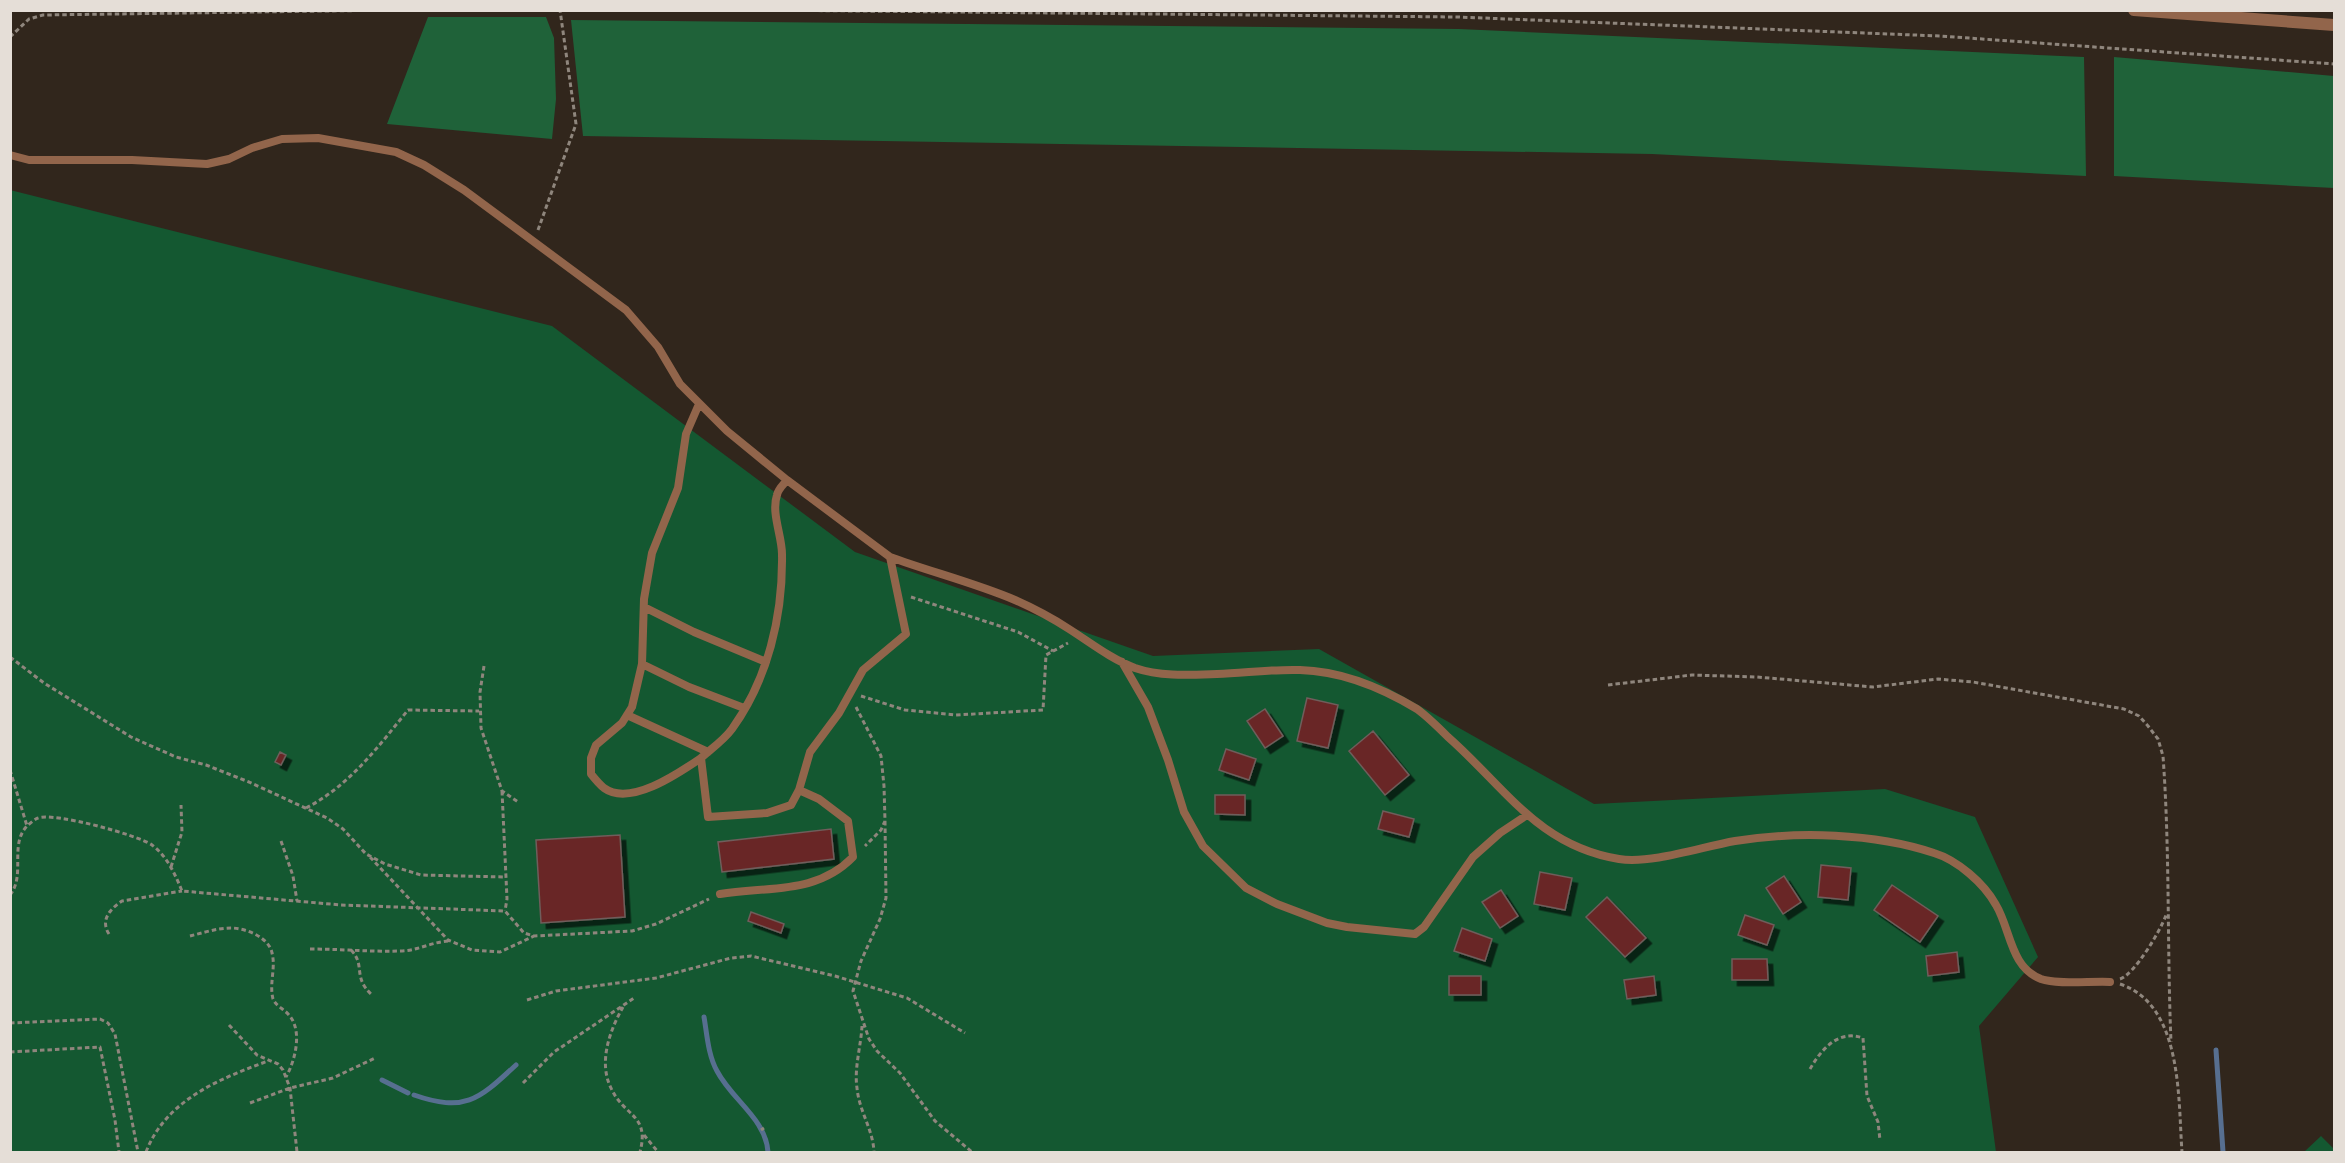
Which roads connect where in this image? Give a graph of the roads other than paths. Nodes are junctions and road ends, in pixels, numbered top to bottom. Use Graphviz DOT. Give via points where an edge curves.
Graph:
graph roads {
  1 [pos="2134,10"];
  2 [pos="2334,25"];
  3 [pos="10,155"];
  4 [pos="699,404"];
  5 [pos="788,480"];
  6 [pos="890,557"];
  7 [pos="644,607"];
  8 [pos="1121,661"];
  9 [pos="766,662"];
  10 [pos="642,664"];
  11 [pos="744,708"];
  12 [pos="627,715"];
  13 [pos="704,755"];
  14 [pos="799,790"];
  15 [pos="1527,815"];
  16 [pos="720,894"];
  17 [pos="2110,982"];
  1 -- 2 [label="street"];
  3 -- 4 [label="lane" via="29,160 207,164 282,139 318,138 396,152 464,190 626,310"];
  4 -- 5 [label="lane"];
  4 -- 7 [label="lane" via="686,434 678,488 652,553"];
  5 -- 6 [label="lane"];
  5 -- 9 [label="lane" via="777,494 782,552 780,593 773,643"];
  6 -- 8 [label="lane" via="1014,600"];
  6 -- 14 [label="lane" via="906,634 863,670 839,713 810,752"];
  7 -- 9 [label="lane" via="727,648"];
  7 -- 10 [label="lane"];
  8 -- 15 [label="lane" via="1136,668 1175,675 1301,670 1340,675 1382,690 1420,711"];
  8 -- 15 [label="lane" via="1148,707 1184,812 1203,846 1246,888 1317,920 1415,934 1473,857"];
  9 -- 11 [label="lane"];
  10 -- 11 [label="lane"];
  10 -- 12 [label="lane"];
  11 -- 13 [label="lane" via="731,731"];
  12 -- 13 [label="lane"];
  12 -- 13 [label="lane" via="596,745 591,758 591,774 605,789 623,794 641,790 672,777"];
  13 -- 14 [label="lane" via="708,817 767,813 791,805"];
  14 -- 16 [label="lane" via="819,799 848,821 853,857 821,881"];
  15 -- 17 [label="lane" via="1549,833 1620,859 1799,836 1866,838 1913,846 1952,862 1995,902 2014,954 2029,974 2046,981"];
}
